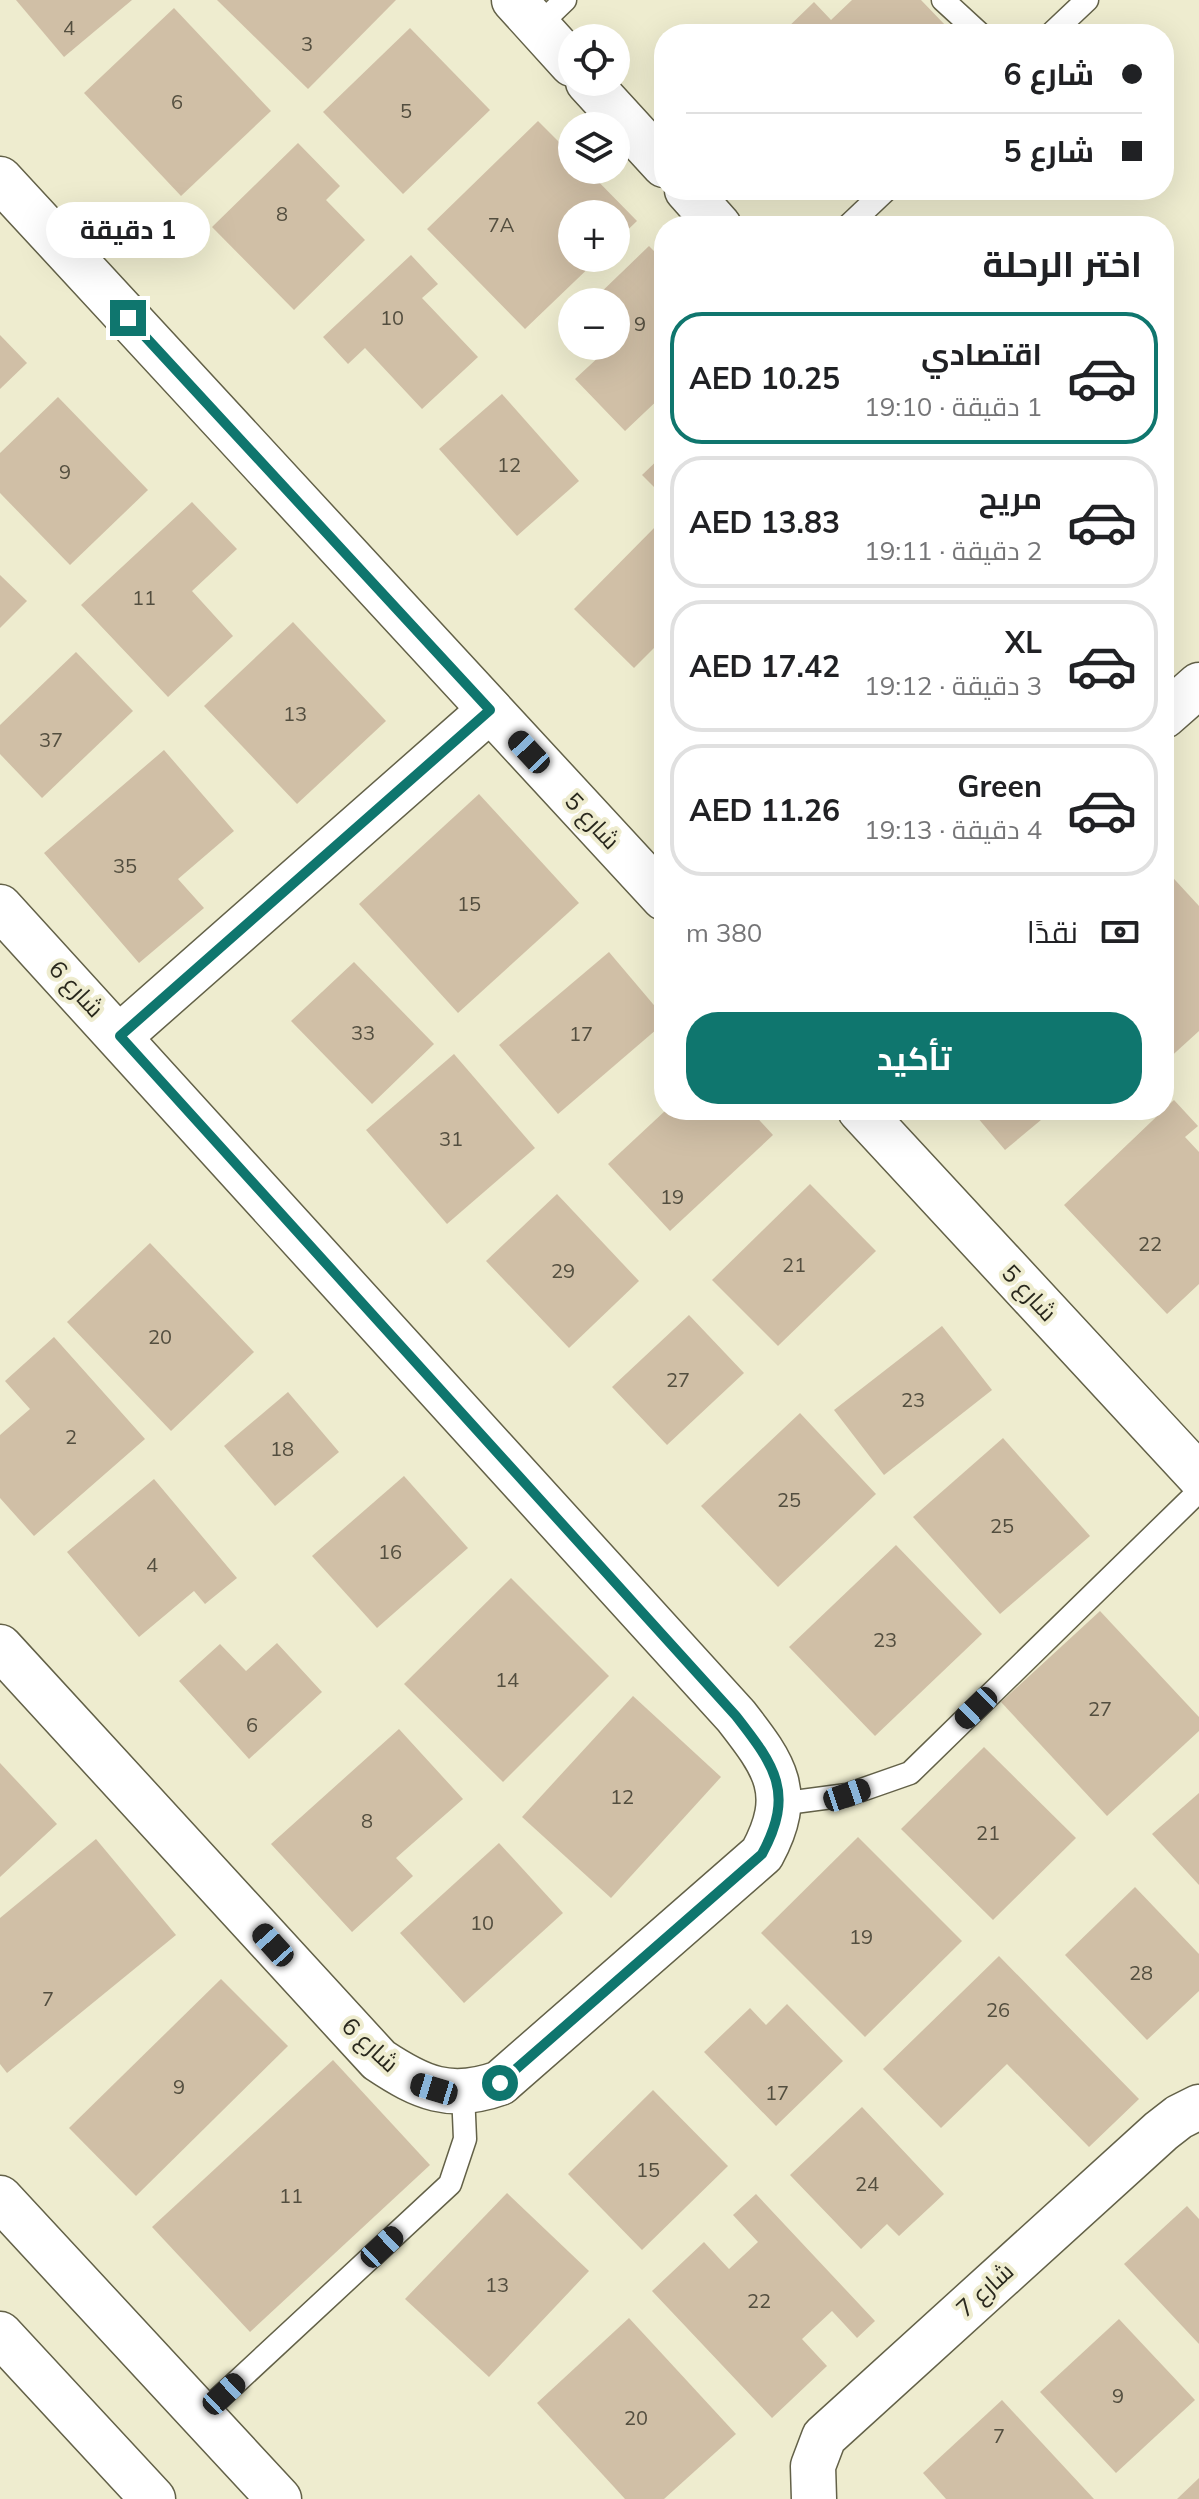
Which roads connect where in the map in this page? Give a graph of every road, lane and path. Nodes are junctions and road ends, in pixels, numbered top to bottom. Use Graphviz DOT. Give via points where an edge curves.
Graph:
graph roads {
  1 [pos="943,0"];
  2 [pos="1087,0"];
  3 [pos="539,9"];
  4 [pos="969,24"];
  5 [pos="1062,24"];
  6 [pos="558,41"];
  7 [pos="601,96"];
  8 [pos="654,154"];
  9 [pos="0,179"];
  10 [pos="696,200"];
  11 [pos="875,200"];
  12 [pos="710,216"];
  13 [pos="859,216"];
  14 [pos="1199,685"];
  15 [pos="1174,707"];
  16 [pos="490,710"];
  17 [pos="654,887"];
  18 [pos="0,907"];
  19 [pos="120,1036"];
  20 [pos="869,1120"];
  21 [pos="1199,1476"];
  22 [pos="1199,1491"];
  23 [pos="0,1647"];
  24 [pos="779,1804"];
  25 [pos="463,2092"];
  26 [pos="1199,2107"];
  27 [pos="0,2198"];
  28 [pos="0,2334"];
  29 [pos="201,2415"];
  30 [pos="153,2499"];
  31 [pos="279,2499"];
  32 [pos="814,2499"];
  1 -- 4 [label="lane"];
  2 -- 5 [label="lane"];
  3 -- 6 [label="street"];
  7 -- 8 [label="street"];
  9 -- 16 [label="street, شارع 5"];
  10 -- 12 [label="street"];
  11 -- 13 [label="lane"];
  14 -- 15 [label="street"];
  16 -- 17 [label="street, شارع 5"];
  16 -- 19 [label="street"];
  18 -- 19 [label="street, شارع 6"];
  19 -- 24 [label="street, شارع 6" via="736,1716 770,1760 779,1782"];
  20 -- 21 [label="street, شارع 5"];
  22 -- 24 [label="lane" via="910,1773 847,1795"];
  23 -- 25 [label="street, شارع 6" via="379,2060 414,2083"];
  24 -- 25 [label="street, شارع 6" via="775,1829 762,1854 500,2083"];
  25 -- 29 [label="lane" via="465,2139 450,2184"];
  26 -- 32 [label="street, شارع 7" via="1161,2131 824,2437 813,2466"];
  27 -- 29 [label="street"];
  28 -- 30 [label="street"];
  29 -- 31 [label="street"];
}
